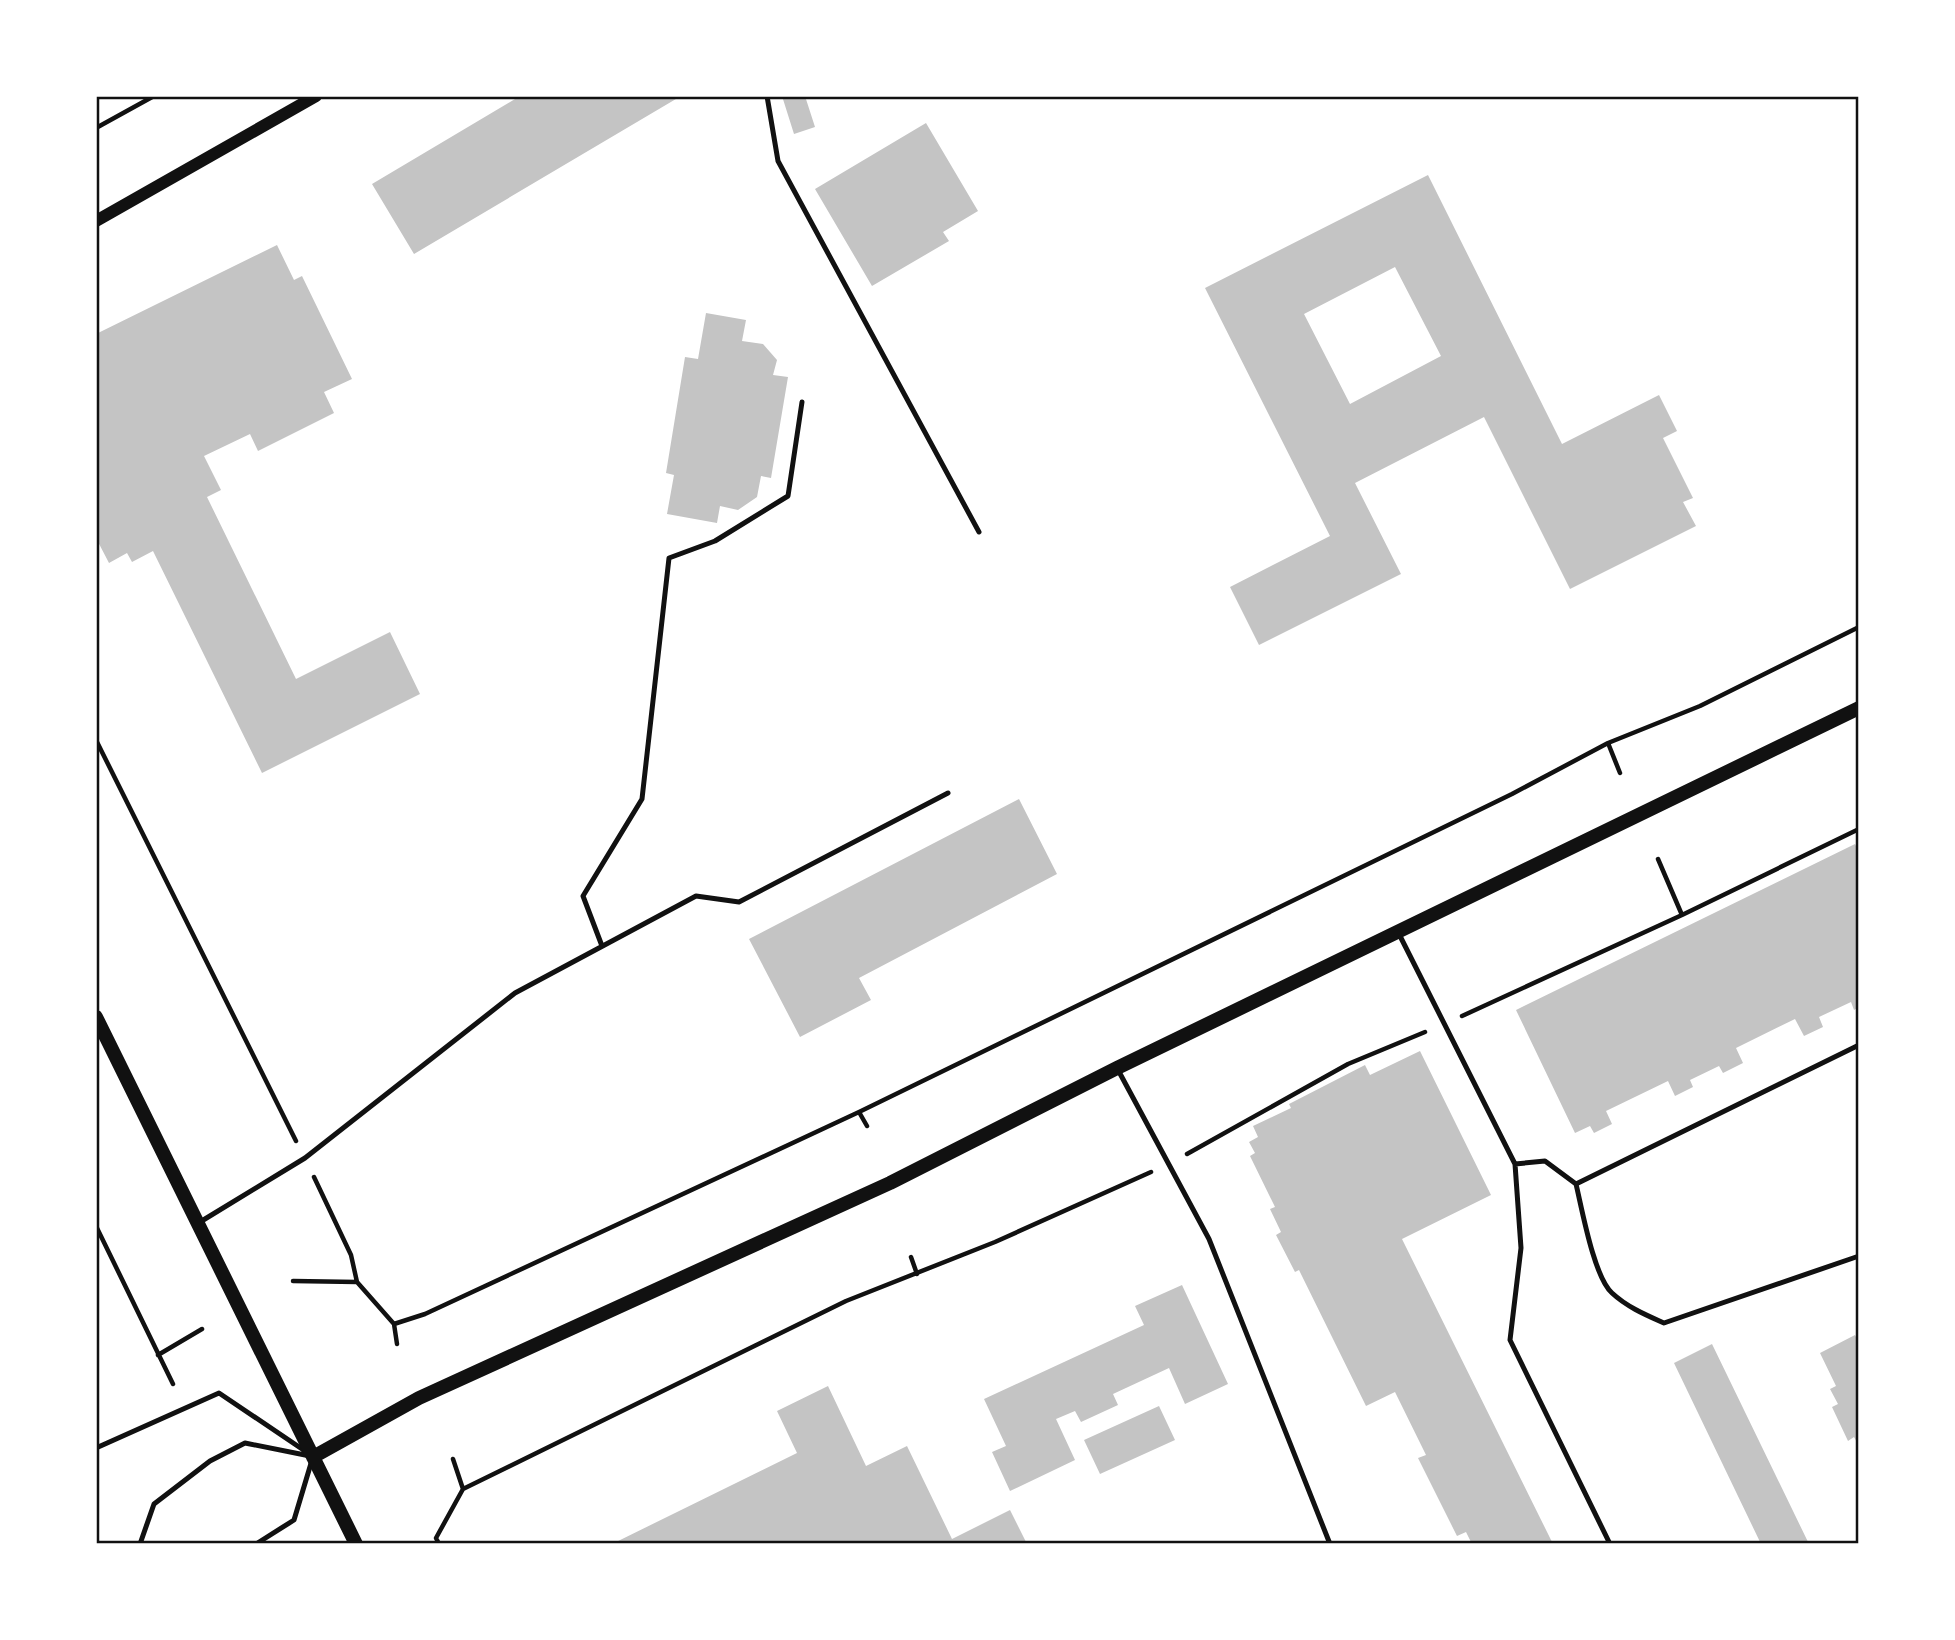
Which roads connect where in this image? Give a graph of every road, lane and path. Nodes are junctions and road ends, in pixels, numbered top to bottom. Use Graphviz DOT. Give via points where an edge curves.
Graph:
graph roads {
  1 [pos="154,96"];
  2 [pos="316,96"];
  3 [pos="767,96"];
  4 [pos="96,128"];
  5 [pos="96,221"];
  6 [pos="802,402"];
  7 [pos="979,532"];
  8 [pos="1859,628"];
  9 [pos="1859,708"];
  10 [pos="96,740"];
  11 [pos="1608,743"];
  12 [pos="1620,773"];
  13 [pos="948,793"];
  14 [pos="1859,829"];
  15 [pos="1658,859"];
  16 [pos="1682,915"];
  17 [pos="1398,932"];
  18 [pos="602,946"];
  19 [pos="96,1017"];
  20 [pos="1447,1024"];
  21 [pos="1859,1045"];
  22 [pos="1117,1068"];
  23 [pos="859,1112"];
  24 [pos="867,1126"];
  25 [pos="305,1158"];
  26 [pos="1169,1164"];
  27 [pos="1516,1164"];
  28 [pos="1576,1184"];
  29 [pos="197,1224"];
  30 [pos="96,1226"];
  31 [pos="911,1256"];
  32 [pos="1859,1256"];
  33 [pos="917,1274"];
  34 [pos="293,1282"];
  35 [pos="357,1282"];
  36 [pos="394,1324"];
  37 [pos="202,1329"];
  38 [pos="397,1344"];
  39 [pos="158,1355"];
  40 [pos="173,1384"];
  41 [pos="96,1448"];
  42 [pos="313,1457"];
  43 [pos="453,1459"];
  44 [pos="463,1489"];
  45 [pos="140,1544"];
  46 [pos="256,1544"];
  47 [pos="356,1544"];
  48 [pos="439,1544"];
  49 [pos="1331,1544"];
  50 [pos="1610,1544"];
  1 -- 4 [label="path"];
  2 -- 5 [label="street"];
  3 -- 7 [label="lane" via="778,161"];
  6 -- 18 [label="lane" via="788,496 715,541 669,558 642,799 583,897"];
  8 -- 11 [label="path" via="1700,706"];
  9 -- 17 [label="main road"];
  10 -- 25 [label="path"];
  11 -- 12 [label="path"];
  11 -- 23 [label="path"];
  13 -- 18 [label="lane" via="739,902 696,896"];
  14 -- 16 [label="path"];
  15 -- 16 [label="path"];
  16 -- 20 [label="path"];
  17 -- 20 [label="lane"];
  17 -- 22 [label="main road"];
  18 -- 25 [label="lane" via="515,993"];
  19 -- 29 [label="main road"];
  20 -- 26 [label="path" via="1348,1064"];
  20 -- 27 [label="lane"];
  21 -- 28 [label="lane"];
  22 -- 26 [label="lane"];
  22 -- 42 [label="main road" via="890,1183 418,1398"];
  23 -- 24 [label="path"];
  23 -- 36 [label="path" via="425,1314"];
  25 -- 29 [label="lane"];
  25 -- 35 [label="path" via="351,1255"];
  26 -- 33 [label="path"];
  26 -- 49 [label="lane" via="1209,1239"];
  27 -- 28 [label="lane" via="1545,1161"];
  27 -- 50 [label="lane" via="1521,1248 1510,1340"];
  28 -- 32 [label="lane" via="1588,1240 1609,1291 1664,1323"];
  29 -- 42 [label="main road"];
  30 -- 39 [label="path"];
  31 -- 33 [label="path"];
  33 -- 44 [label="path" via="846,1301"];
  34 -- 35 [label="path"];
  35 -- 36 [label="path"];
  36 -- 38 [label="path"];
  37 -- 39 [label="path"];
  39 -- 40 [label="path"];
  41 -- 42 [label="lane" via="219,1393"];
  42 -- 45 [label="lane" via="245,1443 210,1461 154,1504"];
  42 -- 46 [label="lane" via="294,1520"];
  42 -- 47 [label="main road"];
  43 -- 44 [label="path"];
  44 -- 48 [label="path" via="436,1538"];
}
